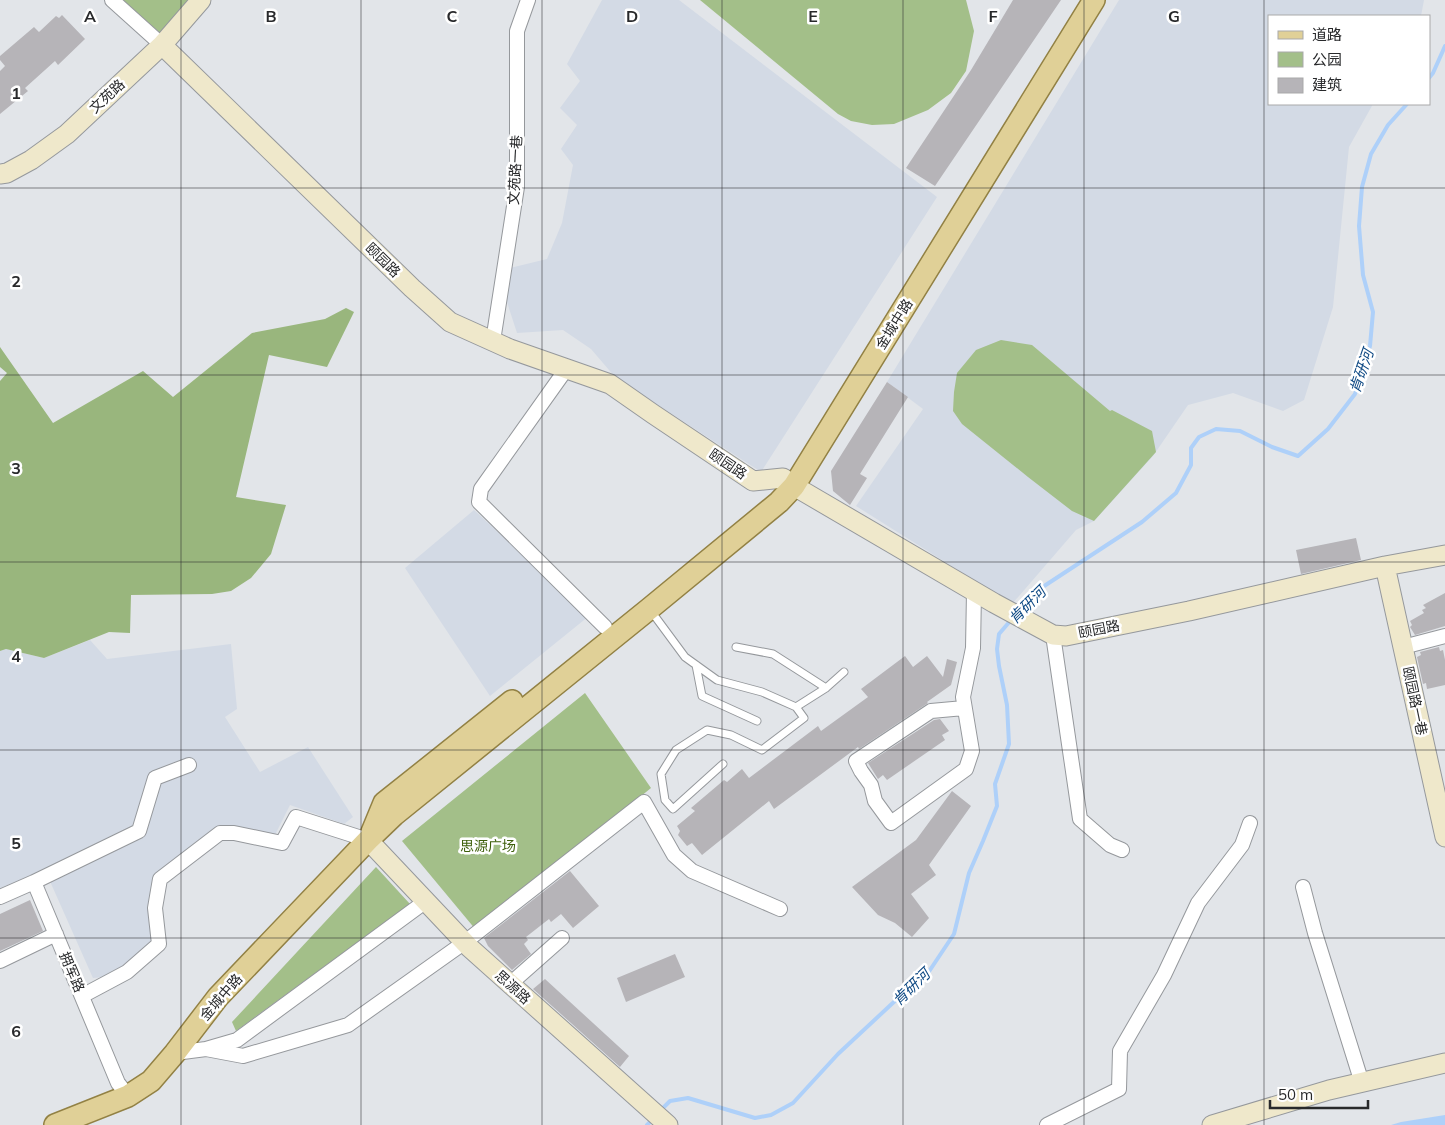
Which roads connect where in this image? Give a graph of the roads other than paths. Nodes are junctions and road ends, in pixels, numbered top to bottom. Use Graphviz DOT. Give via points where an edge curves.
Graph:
graph roads {
  1 [pos="112,0"];
  2 [pos="201,0"];
  3 [pos="528,0"];
  4 [pos="1078,0"];
  5 [pos="1094,0"];
  6 [pos="162,45"];
  7 [pos="0,174"];
  8 [pos="493,341"];
  9 [pos="567,368"];
  10 [pos="788,482"];
  11 [pos="1445,555"];
  12 [pos="1385,566"];
  13 [pos="974,592"];
  14 [pos="646,604"];
  15 [pos="605,627"];
  16 [pos="1053,635"];
  17 [pos="1445,636"];
  18 [pos="736,647"];
  19 [pos="1404,647"];
  20 [pos="696,665"];
  21 [pos="844,672"];
  22 [pos="826,688"];
  23 [pos="796,707"];
  24 [pos="964,708"];
  25 [pos="757,721"];
  26 [pos="723,764"];
  27 [pos="189,765"];
  28 [pos="1440,794"];
  29 [pos="1250,823"];
  30 [pos="1445,837"];
  31 [pos="368,840"];
  32 [pos="1122,850"];
  33 [pos="34,882"];
  34 [pos="1302,887"];
  35 [pos="0,897"];
  36 [pos="426,901"];
  37 [pos="780,909"];
  38 [pos="56,934"];
  39 [pos="562,938"];
  40 [pos="465,942"];
  41 [pos="0,961"];
  42 [pos="510,984"];
  43 [pos="82,996"];
  44 [pos="206,1049"];
  45 [pos="175,1053"];
  46 [pos="1445,1063"];
  47 [pos="1362,1083"];
  48 [pos="128,1096"];
  49 [pos="55,1125"];
  50 [pos="668,1125"];
  51 [pos="1047,1125"];
  52 [pos="1212,1125"];
  1 -- 6 [label="street"];
  2 -- 6 [label="street, 文苑路"];
  3 -- 8 [label="street, 文苑路一巷" via="517,31 517,186"];
  4 -- 10 [label="main road, 金城中路"];
  5 -- 10 [label="main road, 金城中路"];
  6 -- 7 [label="street, 文苑路" via="67,134 31,160"];
  6 -- 8 [label="street, 颐园路" via="450,322"];
  8 -- 9 [label="street, 颐园路"];
  9 -- 10 [label="street, 颐园路" via="610,384 753,481"];
  9 -- 15 [label="street" via="481,489 479,502"];
  10 -- 13 [label="street"];
  10 -- 14 [label="main road, 金城中路" via="779,502"];
  11 -- 12 [label="street, 颐园路"];
  12 -- 16 [label="street, 颐园路" via="1189,612 1066,636"];
  12 -- 19 [label="street, 颐园路一巷"];
  13 -- 16 [label="street"];
  13 -- 24 [label="street" via="973,648 963,697"];
  14 -- 15 [label="main road"];
  14 -- 20 [label="lane" via="684,657"];
  14 -- 31 [label="main road, 金城中路"];
  15 -- 31 [label="main road" via="384,803"];
  16 -- 32 [label="street" via="1080,820 1110,845"];
  17 -- 19 [label="street"];
  18 -- 22 [label="lane" via="772,654"];
  19 -- 28 [label="street, 颐园路一巷"];
  20 -- 23 [label="lane" via="717,680 762,692"];
  20 -- 25 [label="lane" via="702,696"];
  21 -- 22 [label="lane"];
  22 -- 23 [label="lane"];
  23 -- 26 [label="lane" via="804,718 762,750 731,735 707,730 676,750 661,774 666,800 673,809"];
  24 -- 24 [label="street" via="972,752 966,769 891,823 875,801 871,785 856,761 931,711"];
  27 -- 33 [label="street" via="155,778 139,831"];
  28 -- 30 [label="street, 颐园路一巷"];
  29 -- 51 [label="street" via="1242,845 1198,903 1164,975 1120,1051 1119,1089"];
  31 -- 36 [label="street, 思源路"];
  31 -- 43 [label="street" via="296,817 282,842 220,833 160,879 155,908 159,944 127,972"];
  31 -- 45 [label="main road, 金城中路" via="218,997"];
  33 -- 35 [label="street"];
  33 -- 38 [label="street, 拥军路"];
  34 -- 47 [label="street"];
  36 -- 40 [label="street, 思源路"];
  36 -- 44 [label="street" via="237,1040"];
  37 -- 40 [label="street" via="692,871 674,855 644,802"];
  38 -- 41 [label="street"];
  38 -- 43 [label="street, 拥军路"];
  39 -- 42 [label="street"];
  40 -- 42 [label="street, 思源路"];
  40 -- 44 [label="street" via="348,1025 243,1056"];
  42 -- 50 [label="street, 思源路"];
  43 -- 48 [label="street, 拥军路" via="118,1083"];
  44 -- 45 [label="street"];
  45 -- 48 [label="main road, 金城中路" via="151,1081"];
  46 -- 47 [label="street"];
  47 -- 52 [label="street"];
  48 -- 49 [label="main road, 金城中路"];
}
